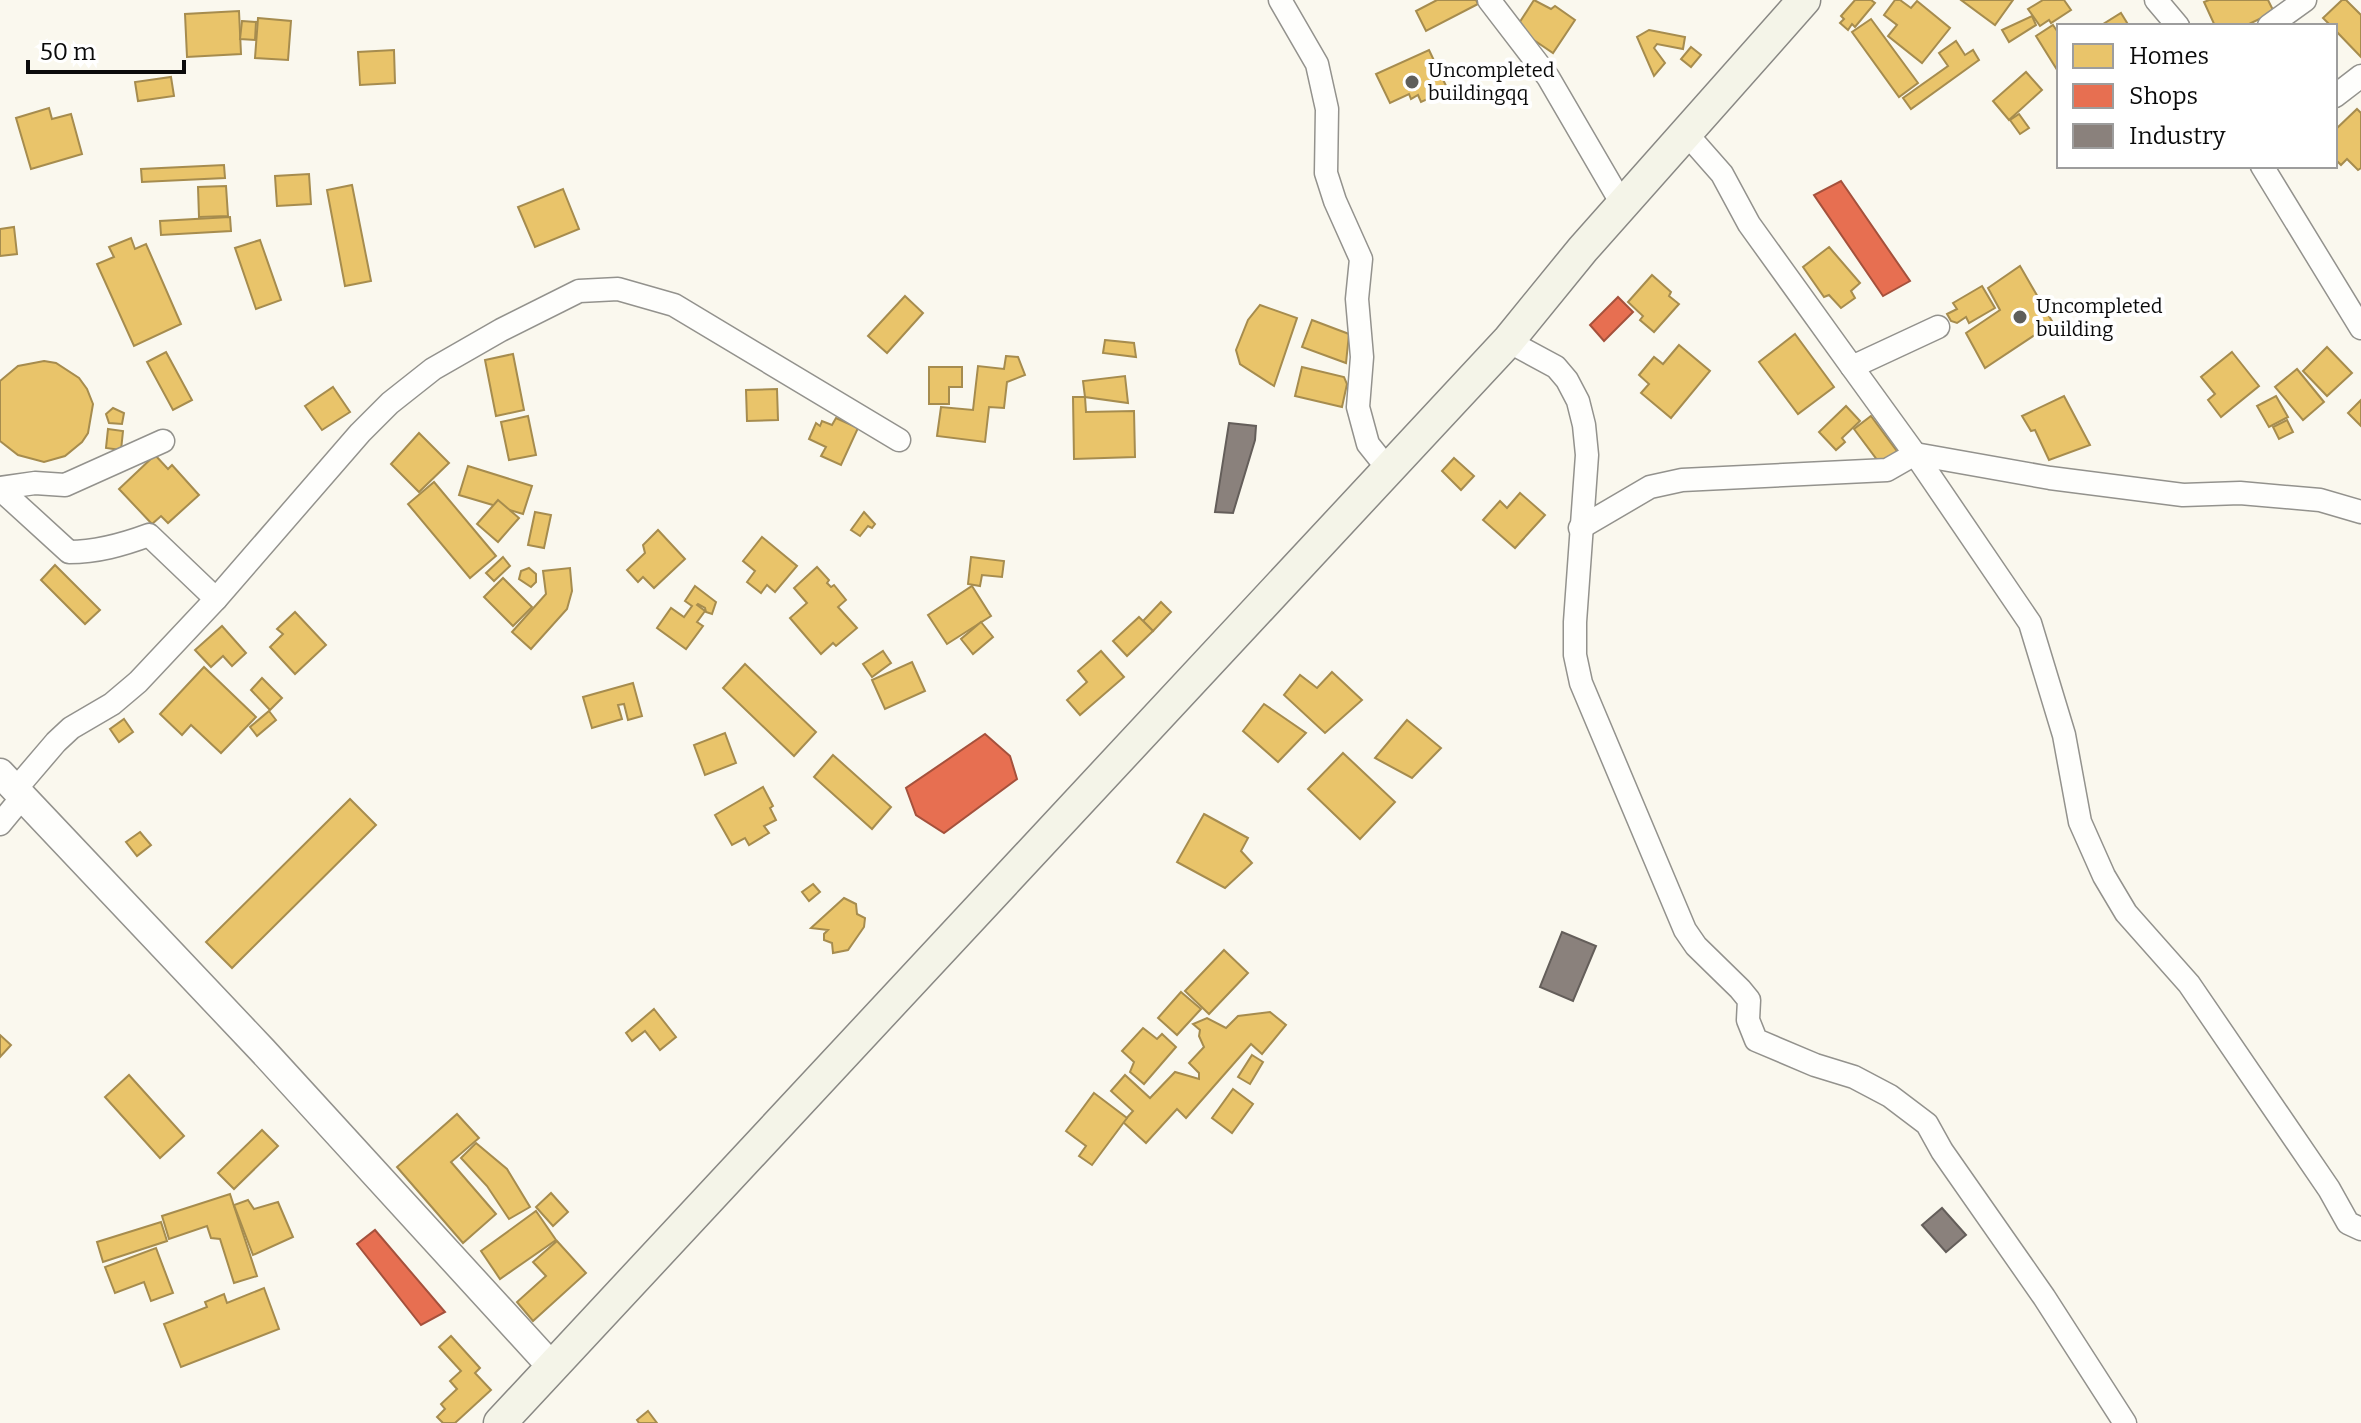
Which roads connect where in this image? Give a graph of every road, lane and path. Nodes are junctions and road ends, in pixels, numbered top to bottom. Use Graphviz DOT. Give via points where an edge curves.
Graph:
graph roads {
  1 [pos="1280,0"];
  2 [pos="1489,0"];
  3 [pos="1804,0"];
  4 [pos="2156,0"];
  5 [pos="2305,0"];
  6 [pos="2176,24"];
  7 [pos="2272,24"];
  8 [pos="2361,76"];
  9 [pos="2337,94"];
  10 [pos="1685,132"];
  11 [pos="2263,168"];
  12 [pos="1622,204"];
  13 [pos="1938,327"];
  14 [pos="2361,328"];
  15 [pos="1508,341"];
  16 [pos="1852,367"];
  17 [pos="899,440"];
  18 [pos="163,441"];
  19 [pos="1915,454"];
  20 [pos="1388,469"];
  21 [pos="0,488"];
  22 [pos="2361,512"];
  23 [pos="1580,528"];
  24 [pos="216,599"];
  25 [pos="14,789"];
  26 [pos="0,824"];
  27 [pos="2361,1229"];
  28 [pos="553,1368"];
  29 [pos="500,1423"];
  30 [pos="2125,1423"];
  1 -- 20 [label="street" via="1317,64 1327,109 1326,173 1361,259 1358,407 1368,444"];
  2 -- 12 [label="street" via="1548,77"];
  3 -- 10 [label="main road"];
  4 -- 6 [label="street"];
  5 -- 7 [label="street"];
  8 -- 9 [label="street"];
  10 -- 12 [label="main road"];
  10 -- 16 [label="street" via="1722,174 1749,224"];
  11 -- 14 [label="street"];
  12 -- 15 [label="main road"];
  13 -- 16 [label="street"];
  15 -- 20 [label="main road"];
  15 -- 23 [label="street" via="1556,367 1578,401 1587,455"];
  16 -- 19 [label="street"];
  17 -- 24 [label="street" via="674,305 618,289 579,291 433,369 390,403"];
  18 -- 21 [label="street" via="65,485"];
  19 -- 22 [label="street" via="2183,495 2240,493 2320,500"];
  19 -- 23 [label="street" via="1887,470 1682,480 1650,487"];
  19 -- 27 [label="street" via="2030,623 2064,735 2080,822 2104,876 2126,913 2189,984 2348,1223"];
  20 -- 28 [label="main road"];
  21 -- 24 [label="street" via="69,552 120,546 149,535"];
  23 -- 30 [label="street" via="1575,655 1581,683 1685,930 1749,1000 1748,1020 1756,1040 1854,1077 1927,1124"];
  24 -- 25 [label="street" via="138,682 71,728"];
  25 -- 26 [label="street" via="19,801"];
  25 -- 28 [label="street"];
  28 -- 29 [label="main road"];
}
